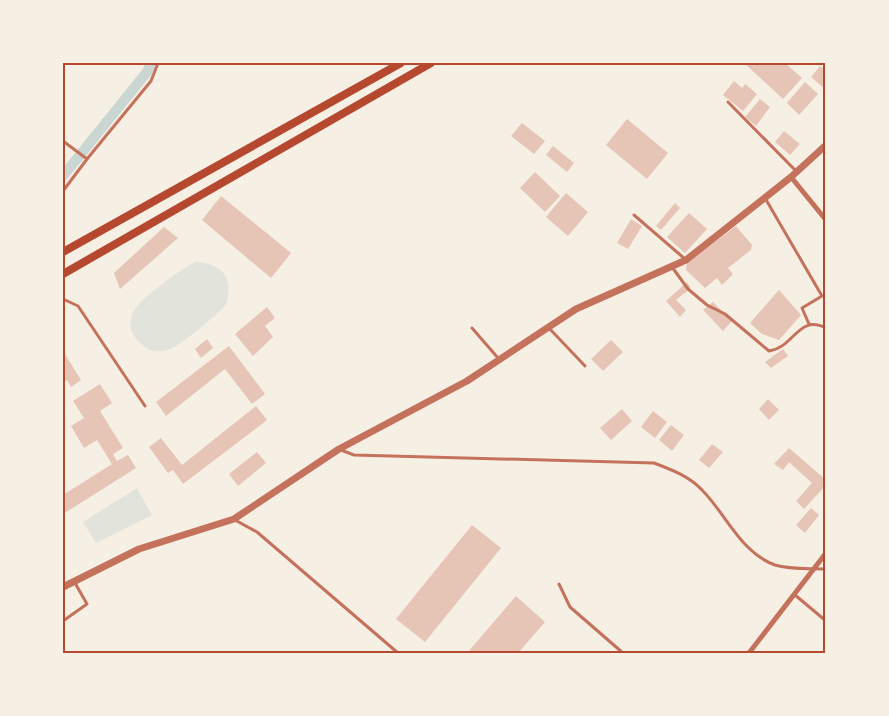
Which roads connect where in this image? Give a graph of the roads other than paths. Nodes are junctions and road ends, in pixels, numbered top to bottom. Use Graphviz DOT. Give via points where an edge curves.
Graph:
graph roads {
  1 [pos="158,63"];
  2 [pos="401,63"];
  3 [pos="431,63"];
  4 [pos="728,102"];
  5 [pos="63,141"];
  6 [pos="826,145"];
  7 [pos="87,159"];
  8 [pos="793,174"];
  9 [pos="63,191"];
  10 [pos="765,197"];
  11 [pos="634,216"];
  12 [pos="826,220"];
  13 [pos="63,252"];
  14 [pos="686,260"];
  15 [pos="672,267"];
  16 [pos="63,274"];
  17 [pos="63,299"];
  18 [pos="809,324"];
  19 [pos="549,327"];
  20 [pos="472,328"];
  21 [pos="826,328"];
  22 [pos="500,359"];
  23 [pos="585,366"];
  24 [pos="145,406"];
  25 [pos="339,449"];
  26 [pos="234,519"];
  27 [pos="826,553"];
  28 [pos="816,568"];
  29 [pos="826,569"];
  30 [pos="74,581"];
  31 [pos="560,584"];
  32 [pos="63,587"];
  33 [pos="795,595"];
  34 [pos="63,621"];
  35 [pos="826,621"];
  36 [pos="398,653"];
  37 [pos="623,653"];
  38 [pos="749,653"];
  1 -- 7 [label="lane" via="151,81"];
  2 -- 13 [label="main road"];
  3 -- 16 [label="main road"];
  4 -- 8 [label="lane"];
  5 -- 7 [label="lane"];
  6 -- 8 [label="street"];
  7 -- 9 [label="lane"];
  8 -- 10 [label="street"];
  8 -- 12 [label="street"];
  10 -- 14 [label="street"];
  10 -- 18 [label="lane" via="822,296 802,308"];
  11 -- 14 [label="lane"];
  14 -- 15 [label="street"];
  15 -- 18 [label="lane" via="688,289 769,351 781,349"];
  15 -- 19 [label="street" via="576,309"];
  17 -- 24 [label="lane" via="78,306"];
  18 -- 21 [label="lane"];
  19 -- 22 [label="street"];
  19 -- 23 [label="lane"];
  20 -- 22 [label="lane"];
  22 -- 25 [label="street" via="467,381"];
  25 -- 26 [label="street"];
  25 -- 28 [label="lane" via="354,455 654,463 685,476 702,489 730,527 761,558 782,567"];
  26 -- 30 [label="street" via="139,549"];
  26 -- 36 [label="lane" via="257,532"];
  27 -- 28 [label="street"];
  28 -- 29 [label="lane"];
  28 -- 33 [label="street"];
  30 -- 32 [label="street"];
  30 -- 34 [label="lane" via="87,604"];
  31 -- 37 [label="lane" via="570,607"];
  33 -- 35 [label="lane"];
  33 -- 38 [label="street"];
}
